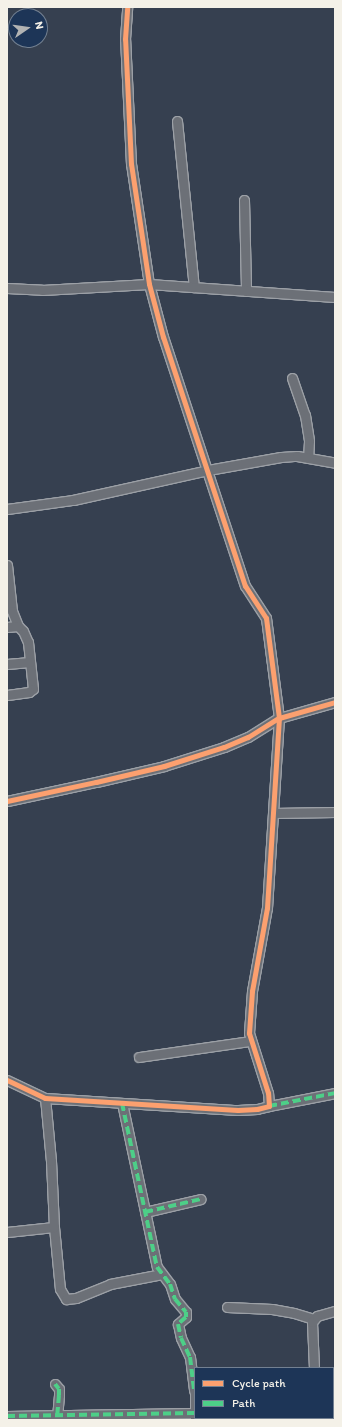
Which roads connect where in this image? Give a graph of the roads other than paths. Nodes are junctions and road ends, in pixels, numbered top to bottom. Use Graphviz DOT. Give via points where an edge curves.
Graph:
graph roads {
  1 [pos="127,7"];
  2 [pos="177,121"];
  3 [pos="244,200"];
  4 [pos="149,284"];
  5 [pos="7,288"];
  6 [pos="194,288"];
  7 [pos="246,291"];
  8 [pos="335,297"];
  9 [pos="292,378"];
  10 [pos="308,458"];
  11 [pos="335,463"];
  12 [pos="208,470"];
  13 [pos="7,509"];
  14 [pos="7,565"];
  15 [pos="8,579"];
  16 [pos="10,611"];
  17 [pos="18,626"];
  18 [pos="7,627"];
  19 [pos="30,662"];
  20 [pos="7,664"];
  21 [pos="7,695"];
  22 [pos="335,702"];
  23 [pos="279,718"];
  24 [pos="7,801"];
  25 [pos="335,812"];
  26 [pos="273,813"];
  27 [pos="250,1041"];
  28 [pos="139,1057"];
  29 [pos="7,1080"];
  30 [pos="335,1093"];
  31 [pos="45,1098"];
  32 [pos="122,1103"];
  33 [pos="269,1106"];
  34 [pos="201,1199"];
  35 [pos="145,1212"];
  36 [pos="54,1227"];
  37 [pos="7,1232"];
  38 [pos="163,1275"];
  39 [pos="227,1307"];
  40 [pos="335,1311"];
  41 [pos="314,1319"];
  42 [pos="314,1367"];
  43 [pos="55,1384"];
  44 [pos="194,1384"];
  45 [pos="194,1413"];
  46 [pos="7,1416"];
  47 [pos="57,1418"];
  1 -- 4 [label="street" via="125,39 131,164"];
  2 -- 6 [label="street"];
  3 -- 7 [label="street"];
  4 -- 5 [label="street" via="42,290"];
  4 -- 6 [label="street"];
  4 -- 12 [label="street" via="163,337"];
  6 -- 7 [label="street"];
  7 -- 8 [label="street"];
  9 -- 10 [label="street" via="306,422"];
  10 -- 11 [label="street"];
  10 -- 12 [label="street" via="281,457"];
  12 -- 13 [label="street" via="73,500"];
  12 -- 23 [label="street" via="245,586 266,618"];
  14 -- 15 [label="street"];
  15 -- 16 [label="street"];
  16 -- 17 [label="street"];
  17 -- 18 [label="street"];
  17 -- 19 [label="street" via="26,637"];
  19 -- 20 [label="street"];
  19 -- 21 [label="street" via="32,690"];
  22 -- 23 [label="street"];
  23 -- 24 [label="street" via="236,742 164,766"];
  23 -- 26 [label="street"];
  25 -- 26 [label="street"];
  26 -- 27 [label="street" via="267,908 252,991"];
  27 -- 28 [label="street"];
  27 -- 33 [label="street" via="268,1093"];
  29 -- 31 [label="street"];
  30 -- 33 [label="street"];
  31 -- 32 [label="street"];
  31 -- 36 [label="street"];
  32 -- 33 [label="street" via="238,1110"];
  32 -- 35 [label="street"];
  34 -- 35 [label="street"];
  35 -- 38 [label="street" via="157,1268"];
  36 -- 37 [label="street"];
  36 -- 38 [label="street" via="58,1282 62,1296 66,1299 76,1298 102,1286"];
  38 -- 44 [label="street" via="186,1315 178,1324 181,1338 188,1351"];
  39 -- 41 [label="street" via="294,1312"];
  40 -- 41 [label="street" via="322,1313"];
  41 -- 42 [label="street"];
  43 -- 47 [label="street" via="59,1389"];
  45 -- 47 [label="street"];
  46 -- 47 [label="street"];
}
